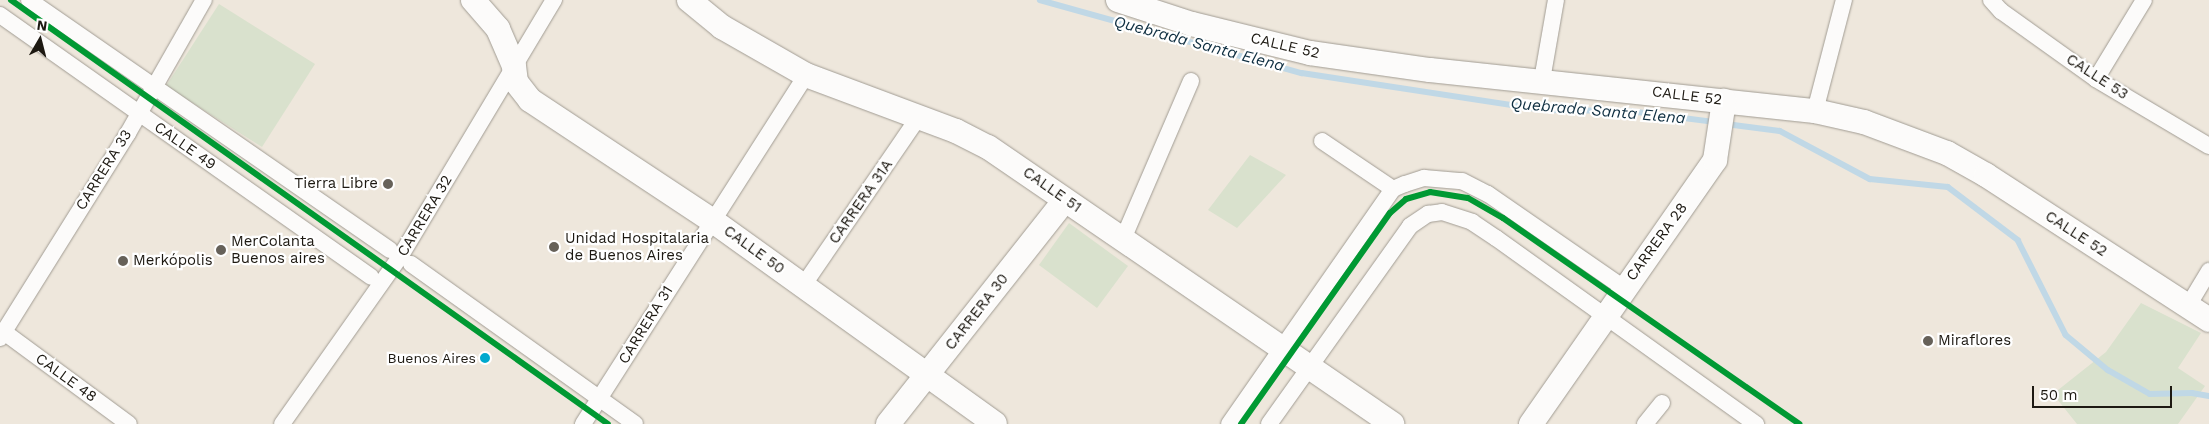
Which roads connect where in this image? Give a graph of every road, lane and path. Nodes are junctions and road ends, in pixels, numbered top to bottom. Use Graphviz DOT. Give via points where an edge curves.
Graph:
graph roads {
  1 [pos="29,0"];
  2 [pos="204,0"];
  3 [pos="473,0"];
  4 [pos="554,0"];
  5 [pos="689,0"];
  6 [pos="1118,0"];
  7 [pos="1556,0"];
  8 [pos="1844,0"];
  9 [pos="1991,0"];
  10 [pos="2144,0"];
  11 [pos="0,15"];
  12 [pos="514,66"];
  13 [pos="806,75"];
  14 [pos="2096,79"];
  15 [pos="1542,80"];
  16 [pos="1191,81"];
  17 [pos="154,88"];
  18 [pos="1723,106"];
  19 [pos="1815,111"];
  20 [pos="139,113"];
  21 [pos="918,118"];
  22 [pos="1322,140"];
  23 [pos="2209,146"];
  24 [pos="1393,189"];
  25 [pos="1065,200"];
  26 [pos="713,221"];
  27 [pos="1123,240"];
  28 [pos="390,250"];
  29 [pos="411,264"];
  30 [pos="2209,271"];
  31 [pos="371,278"];
  32 [pos="803,286"];
  33 [pos="1624,288"];
  34 [pos="2188,306"];
  35 [pos="1606,317"];
  36 [pos="2209,320"];
  37 [pos="2,335"];
  38 [pos="1282,349"];
  39 [pos="1309,367"];
  40 [pos="926,375"];
  41 [pos="600,398"];
  42 [pos="1662,403"];
  43 [pos="129,424"];
  44 [pos="282,424"];
  45 [pos="583,424"];
  46 [pos="635,424"];
  47 [pos="888,424"];
  48 [pos="996,424"];
  49 [pos="1229,424"];
  50 [pos="1269,424"];
  51 [pos="1392,424"];
  52 [pos="1531,424"];
  53 [pos="1645,424"];
  54 [pos="1756,424"];
  1 -- 17 [label="street, CALLE 49"];
  2 -- 17 [label="street, CARRERA 33"];
  3 -- 12 [label="street, CALLE 50" via="498,29"];
  4 -- 12 [label="street, CARRERA 32"];
  5 -- 13 [label="street, CALLE 51" via="722,26"];
  6 -- 15 [label="street, CALLE 52" via="1192,24 1310,53 1430,70"];
  7 -- 15 [label="street"];
  8 -- 19 [label="street"];
  9 -- 14 [label="street, CALLE 53" via="2001,11"];
  10 -- 14 [label="street"];
  11 -- 20 [label="street, CALLE 49"];
  12 -- 26 [label="street, CALLE 50" via="516,82 530,100"];
  12 -- 44 [label="street, CARRERA 32" via="400,258"];
  13 -- 21 [label="street, CALLE 51"];
  13 -- 26 [label="street, CARRERA 31"];
  14 -- 23 [label="street, CALLE 53"];
  15 -- 18 [label="street, CALLE 52"];
  16 -- 27 [label="street"];
  17 -- 20 [label="street, CARRERA 33"];
  17 -- 28 [label="street, CALLE 49"];
  18 -- 19 [label="street, CALLE 52"];
  18 -- 33 [label="street, CARRERA 28" via="1719,149 1708,172"];
  19 -- 34 [label="street, CALLE 52" via="1899,133 1947,153"];
  20 -- 31 [label="street, CALLE 49"];
  20 -- 37 [label="street, CARRERA 33"];
  21 -- 25 [label="street, CALLE 51" via="988,147"];
  21 -- 32 [label="street, CARRERA 31A"];
  22 -- 24 [label="street"];
  24 -- 33 [label="street" via="1424,178 1462,181 1488,194"];
  24 -- 38 [label="street"];
  25 -- 27 [label="street, CALLE 51"];
  25 -- 40 [label="street, CARRERA 30"];
  26 -- 32 [label="street, CALLE 50"];
  26 -- 41 [label="street, CARRERA 31"];
  27 -- 38 [label="street, CALLE 51"];
  29 -- 41 [label="street"];
  30 -- 34 [label="street"];
  32 -- 40 [label="street, CALLE 50"];
  33 -- 35 [label="street, CARRERA 28"];
  34 -- 36 [label="street, CALLE 52"];
  35 -- 39 [label="street" via="1472,222 1442,212 1428,214 1410,226"];
  35 -- 52 [label="street, CARRERA 28"];
  35 -- 54 [label="street"];
  37 -- 43 [label="street, CALLE 48"];
  38 -- 39 [label="street, CALLE 51"];
  38 -- 49 [label="street"];
  39 -- 50 [label="street"];
  39 -- 51 [label="street, CALLE 51"];
  40 -- 47 [label="street, CARRERA 30"];
  40 -- 48 [label="street, CALLE 50"];
  41 -- 45 [label="street, CARRERA 31"];
  41 -- 46 [label="street"];
  42 -- 53 [label="street"];
}
